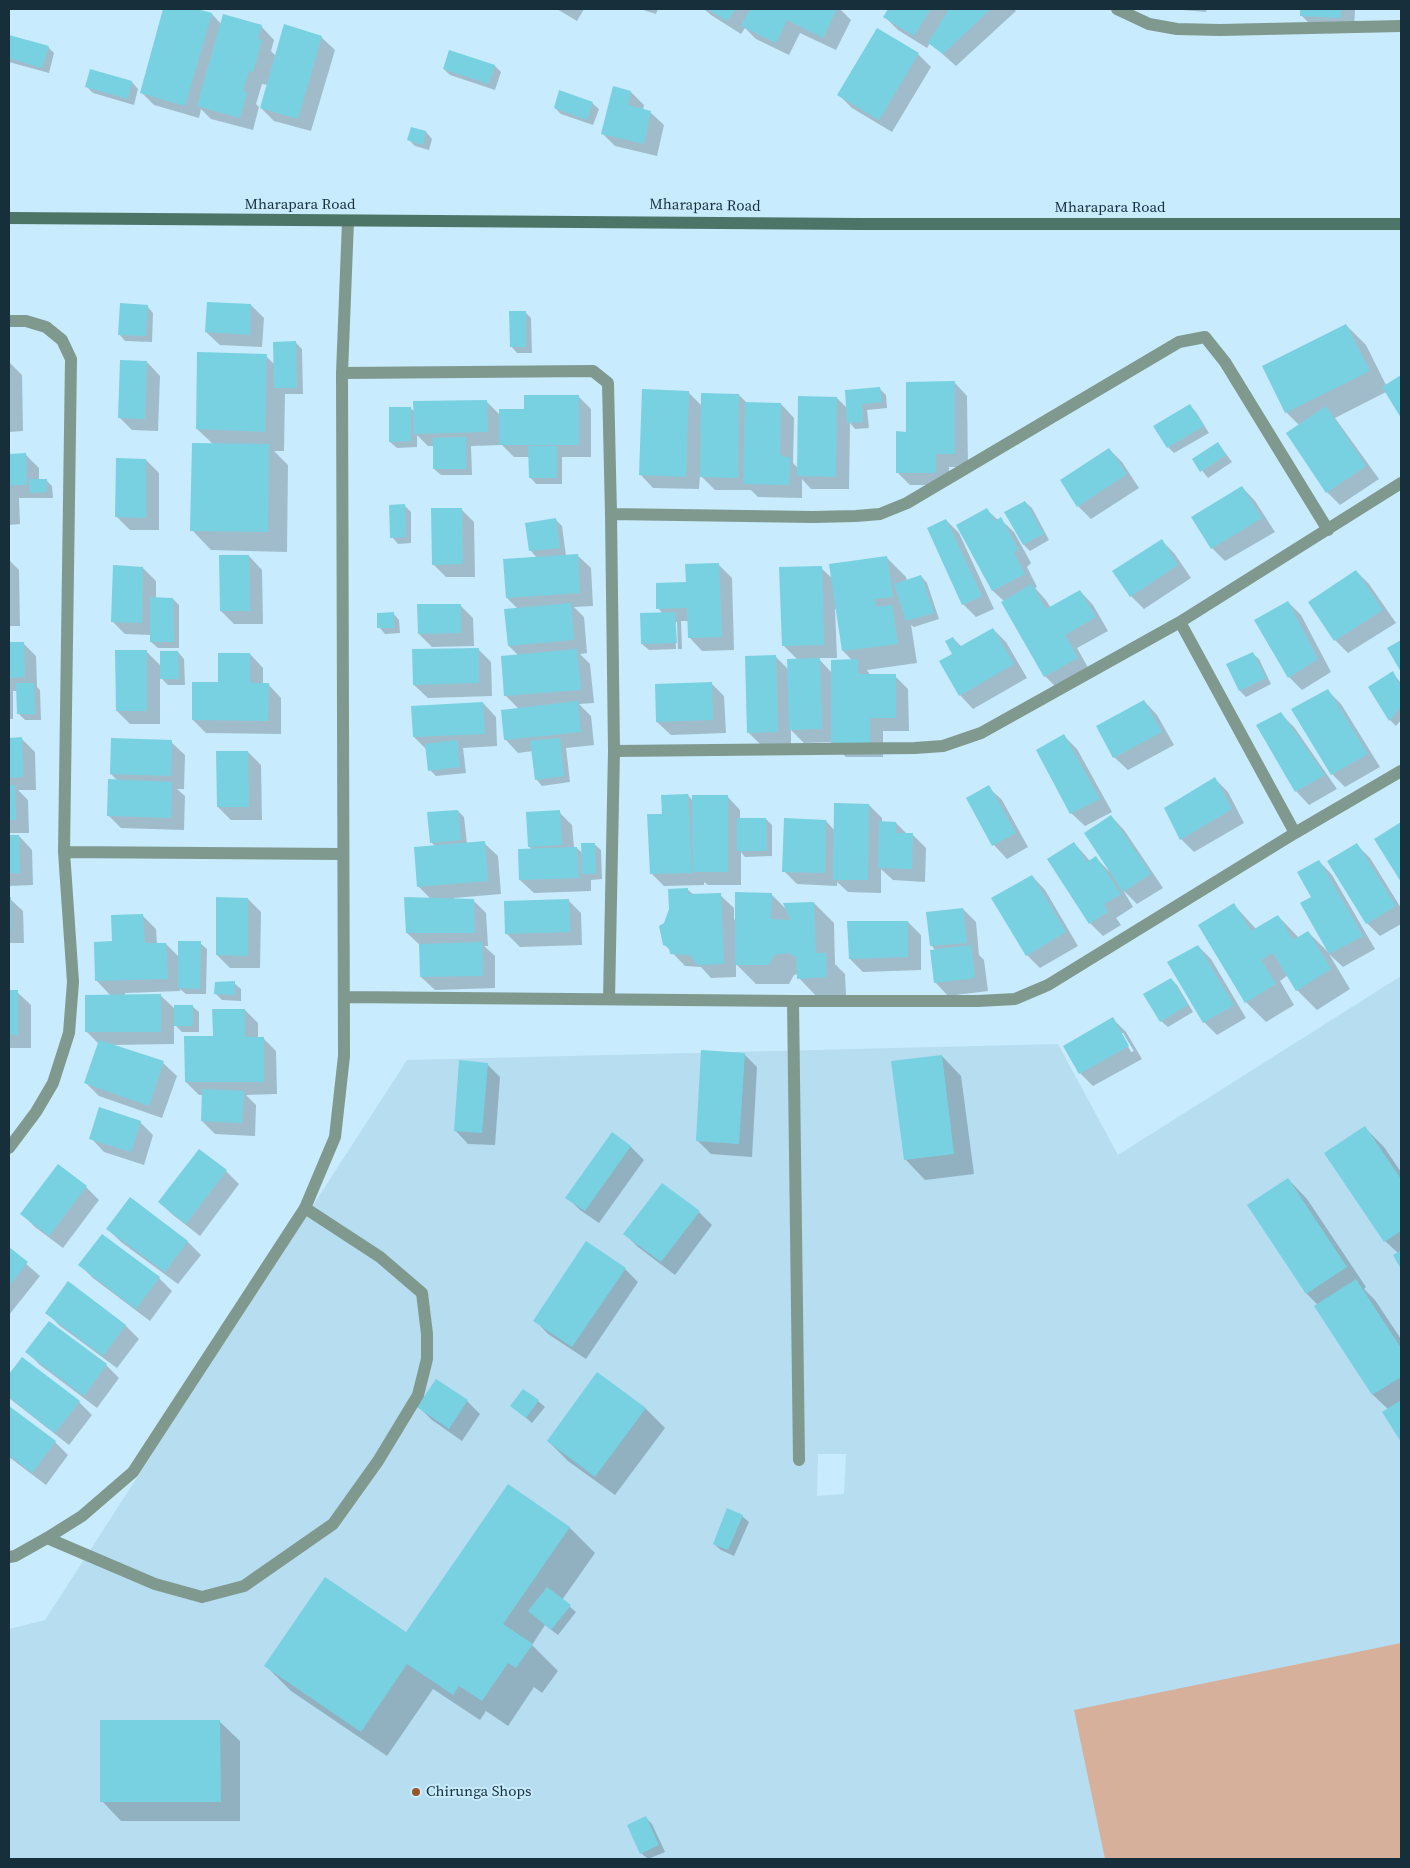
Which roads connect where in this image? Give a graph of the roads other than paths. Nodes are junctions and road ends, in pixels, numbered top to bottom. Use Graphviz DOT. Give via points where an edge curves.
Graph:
graph roads {
  1 [pos="1117,9"];
  2 [pos="1401,26"];
  3 [pos="9,218"];
  4 [pos="348,221"];
  5 [pos="1401,224"];
  6 [pos="9,321"];
  7 [pos="342,373"];
  8 [pos="1401,483"];
  9 [pos="611,514"];
  10 [pos="1328,530"];
  11 [pos="1180,622"];
  12 [pos="614,751"];
  13 [pos="1401,771"];
  14 [pos="1295,833"];
  15 [pos="64,852"];
  16 [pos="342,854"];
  17 [pos="344,997"];
  18 [pos="609,999"];
  19 [pos="793,1001"];
  20 [pos="9,1148"];
  21 [pos="305,1208"];
  22 [pos="798,1460"];
  23 [pos="47,1538"];
  24 [pos="9,1557"];
  1 -- 2 [label="street" via="1149,24 1177,29"];
  3 -- 4 [label="main road, Mharapara Road"];
  4 -- 5 [label="main road, Mharapara Road"];
  4 -- 7 [label="street"];
  6 -- 15 [label="street" via="26,321 46,327 62,340 71,359"];
  7 -- 9 [label="street" via="593,371 608,383"];
  7 -- 16 [label="street"];
  8 -- 10 [label="street"];
  9 -- 10 [label="street" via="813,517 880,514 907,503 1179,342 1205,337 1225,362"];
  9 -- 12 [label="street"];
  10 -- 11 [label="street"];
  11 -- 12 [label="street" via="981,733 943,746"];
  11 -- 14 [label="street"];
  12 -- 18 [label="street"];
  13 -- 14 [label="street"];
  14 -- 19 [label="street" via="1048,984 1015,999"];
  15 -- 16 [label="street"];
  15 -- 20 [label="street" via="73,982 69,1033 53,1083"];
  16 -- 17 [label="street"];
  17 -- 18 [label="street"];
  17 -- 21 [label="street" via="344,1056 335,1137"];
  18 -- 19 [label="street"];
  19 -- 22 [label="street"];
  21 -- 23 [label="street" via="133,1472 82,1516"];
  21 -- 23 [label="street" via="380,1257 422,1293 427,1334 427,1359 418,1395 378,1461 333,1524 244,1586 202,1597 154,1584"];
  23 -- 24 [label="street"];
}
